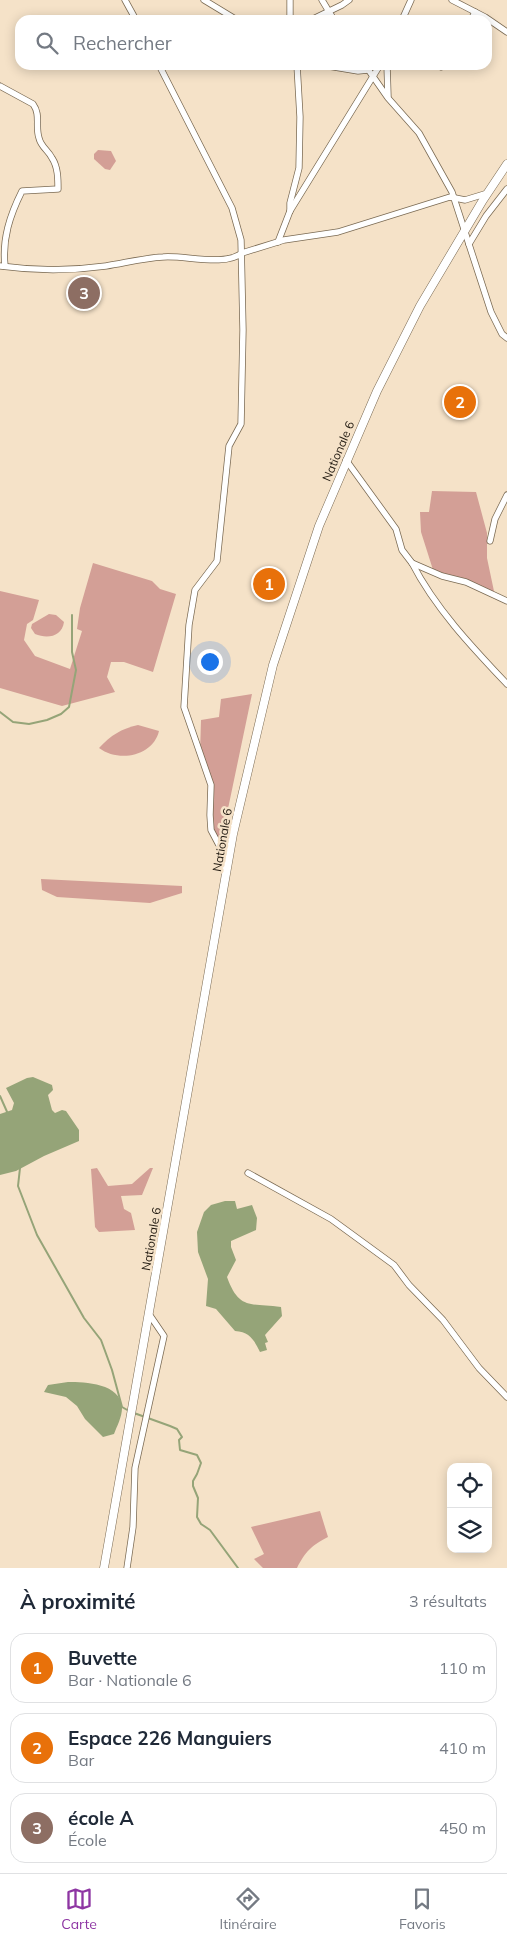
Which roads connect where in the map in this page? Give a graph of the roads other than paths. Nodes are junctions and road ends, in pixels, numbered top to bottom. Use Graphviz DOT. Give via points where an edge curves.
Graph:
graph roads {
  1 [pos="125,0"];
  2 [pos="204,0"];
  3 [pos="290,0"];
  4 [pos="322,0"];
  5 [pos="349,0"];
  6 [pos="411,0"];
  7 [pos="452,0"];
  8 [pos="328,12"];
  9 [pos="475,12"];
  10 [pos="133,15"];
  11 [pos="229,15"];
  12 [pos="290,15"];
  13 [pos="322,15"];
  14 [pos="330,15"];
  15 [pos="404,15"];
  16 [pos="474,15"];
  17 [pos="481,15"];
  18 [pos="492,22"];
  19 [pos="507,32"];
  20 [pos="162,70"];
  21 [pos="297,70"];
  22 [pos="368,70"];
  23 [pos="386,70"];
  24 [pos="0,86"];
  25 [pos="388,98"];
  26 [pos="507,164"];
  27 [pos="507,189"];
  28 [pos="488,193"];
  29 [pos="454,197"];
  30 [pos="504,197"];
  31 [pos="290,211"];
  32 [pos="465,230"];
  33 [pos="278,242"];
  34 [pos="469,244"];
  35 [pos="242,253"];
  36 [pos="2,266"];
  37 [pos="507,338"];
  38 [pos="346,460"];
  39 [pos="507,495"];
  40 [pos="490,541"];
  41 [pos="412,563"];
  42 [pos="507,601"];
  43 [pos="507,684"];
  44 [pos="226,878"];
  45 [pos="248,1173"];
  46 [pos="149,1314"];
  47 [pos="507,1397"];
  48 [pos="104,1568"];
  49 [pos="127,1568"];
  1 -- 10 [label="street"];
  2 -- 11 [label="street"];
  3 -- 12 [label="street"];
  4 -- 8 [label="street"];
  5 -- 8 [label="street"];
  6 -- 15 [label="street"];
  7 -- 9 [label="street"];
  8 -- 13 [label="street"];
  8 -- 14 [label="street"];
  9 -- 16 [label="street"];
  9 -- 17 [label="street"];
  18 -- 19 [label="street"];
  20 -- 35 [label="street" via="232,208 242,240"];
  21 -- 31 [label="street" via="299,168"];
  22 -- 25 [label="street"];
  22 -- 31 [label="street"];
  23 -- 25 [label="street"];
  24 -- 36 [label="street" via="36,108 41,145 53,158 58,179 58,189 22,191 4,241"];
  25 -- 29 [label="street" via="418,133"];
  26 -- 28 [label="main road, Nationale 6"];
  27 -- 30 [label="street"];
  28 -- 29 [label="street" via="466,200"];
  28 -- 32 [label="main road, Nationale 6"];
  29 -- 32 [label="street"];
  29 -- 33 [label="street" via="338,232"];
  30 -- 34 [label="street" via="486,216"];
  31 -- 33 [label="street"];
  32 -- 34 [label="street"];
  32 -- 38 [label="main road, Nationale 6" via="395,352"];
  33 -- 35 [label="street"];
  34 -- 37 [label="street" via="490,312"];
  35 -- 36 [label="street" via="236,258 217,260 165,256 78,270 46,271"];
  35 -- 44 [label="street" via="241,424 229,446 217,561 195,590 189,625 184,706 211,786 211,830 220,847"];
  38 -- 41 [label="street" via="396,529 402,550"];
  38 -- 44 [label="main road, Nationale 6" via="303,572 273,665 243,789"];
  39 -- 40 [label="street" via="495,519"];
  41 -- 42 [label="street"];
  41 -- 43 [label="street" via="454,625"];
  44 -- 46 [label="main road, Nationale 6"];
  45 -- 47 [label="street" via="331,1219 394,1265"];
  46 -- 48 [label="main road, Nationale 6"];
  46 -- 49 [label="street" via="164,1336 135,1468 134,1527"];
}
